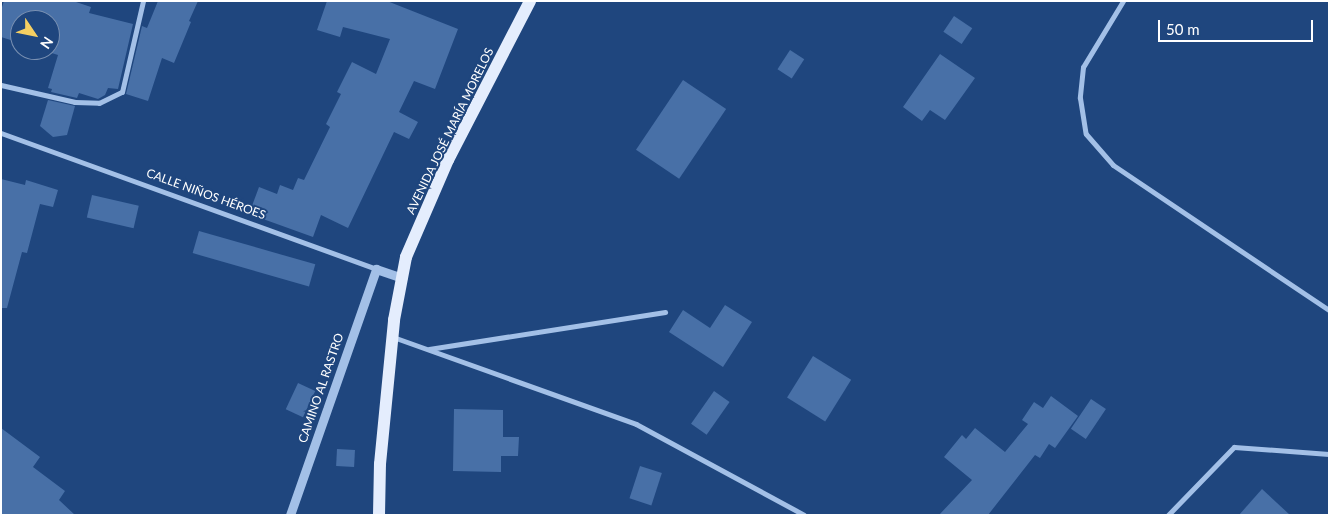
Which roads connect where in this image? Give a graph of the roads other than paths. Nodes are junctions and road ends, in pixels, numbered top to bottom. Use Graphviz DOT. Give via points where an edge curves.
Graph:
graph roads {
  1 [pos="143,1"];
  2 [pos="530,1"];
  3 [pos="1123,1"];
  4 [pos="1,85"];
  5 [pos="1,133"];
  6 [pos="376,269"];
  7 [pos="402,278"];
  8 [pos="1329,310"];
  9 [pos="665,312"];
  10 [pos="392,337"];
  11 [pos="426,349"];
  12 [pos="1329,454"];
  13 [pos="290,515"];
  14 [pos="379,515"];
  15 [pos="804,515"];
  16 [pos="1168,515"];
  1 -- 4 [label="street" via="122,92 99,103 75,102"];
  2 -- 7 [label="main road, AVENIDA JOSÉ MARÍA MORELOS" via="428,203 406,257"];
  3 -- 8 [label="street" via="1082,67 1080,98 1086,134 1113,166"];
  5 -- 6 [label="street, CALLE NIÑOS HÉROES"];
  6 -- 7 [label="street, CALLE NIÑOS HÉROES"];
  6 -- 13 [label="street, CAMINO AL RASTRO"];
  7 -- 10 [label="main road, AVENIDA JOSÉ MARÍA MORELOS"];
  9 -- 11 [label="street"];
  10 -- 11 [label="street"];
  10 -- 14 [label="main road, AVENIDA JOSÉ MARÍA MORELOS" via="380,464"];
  11 -- 15 [label="street" via="636,424"];
  12 -- 16 [label="street" via="1234,447"];
}
